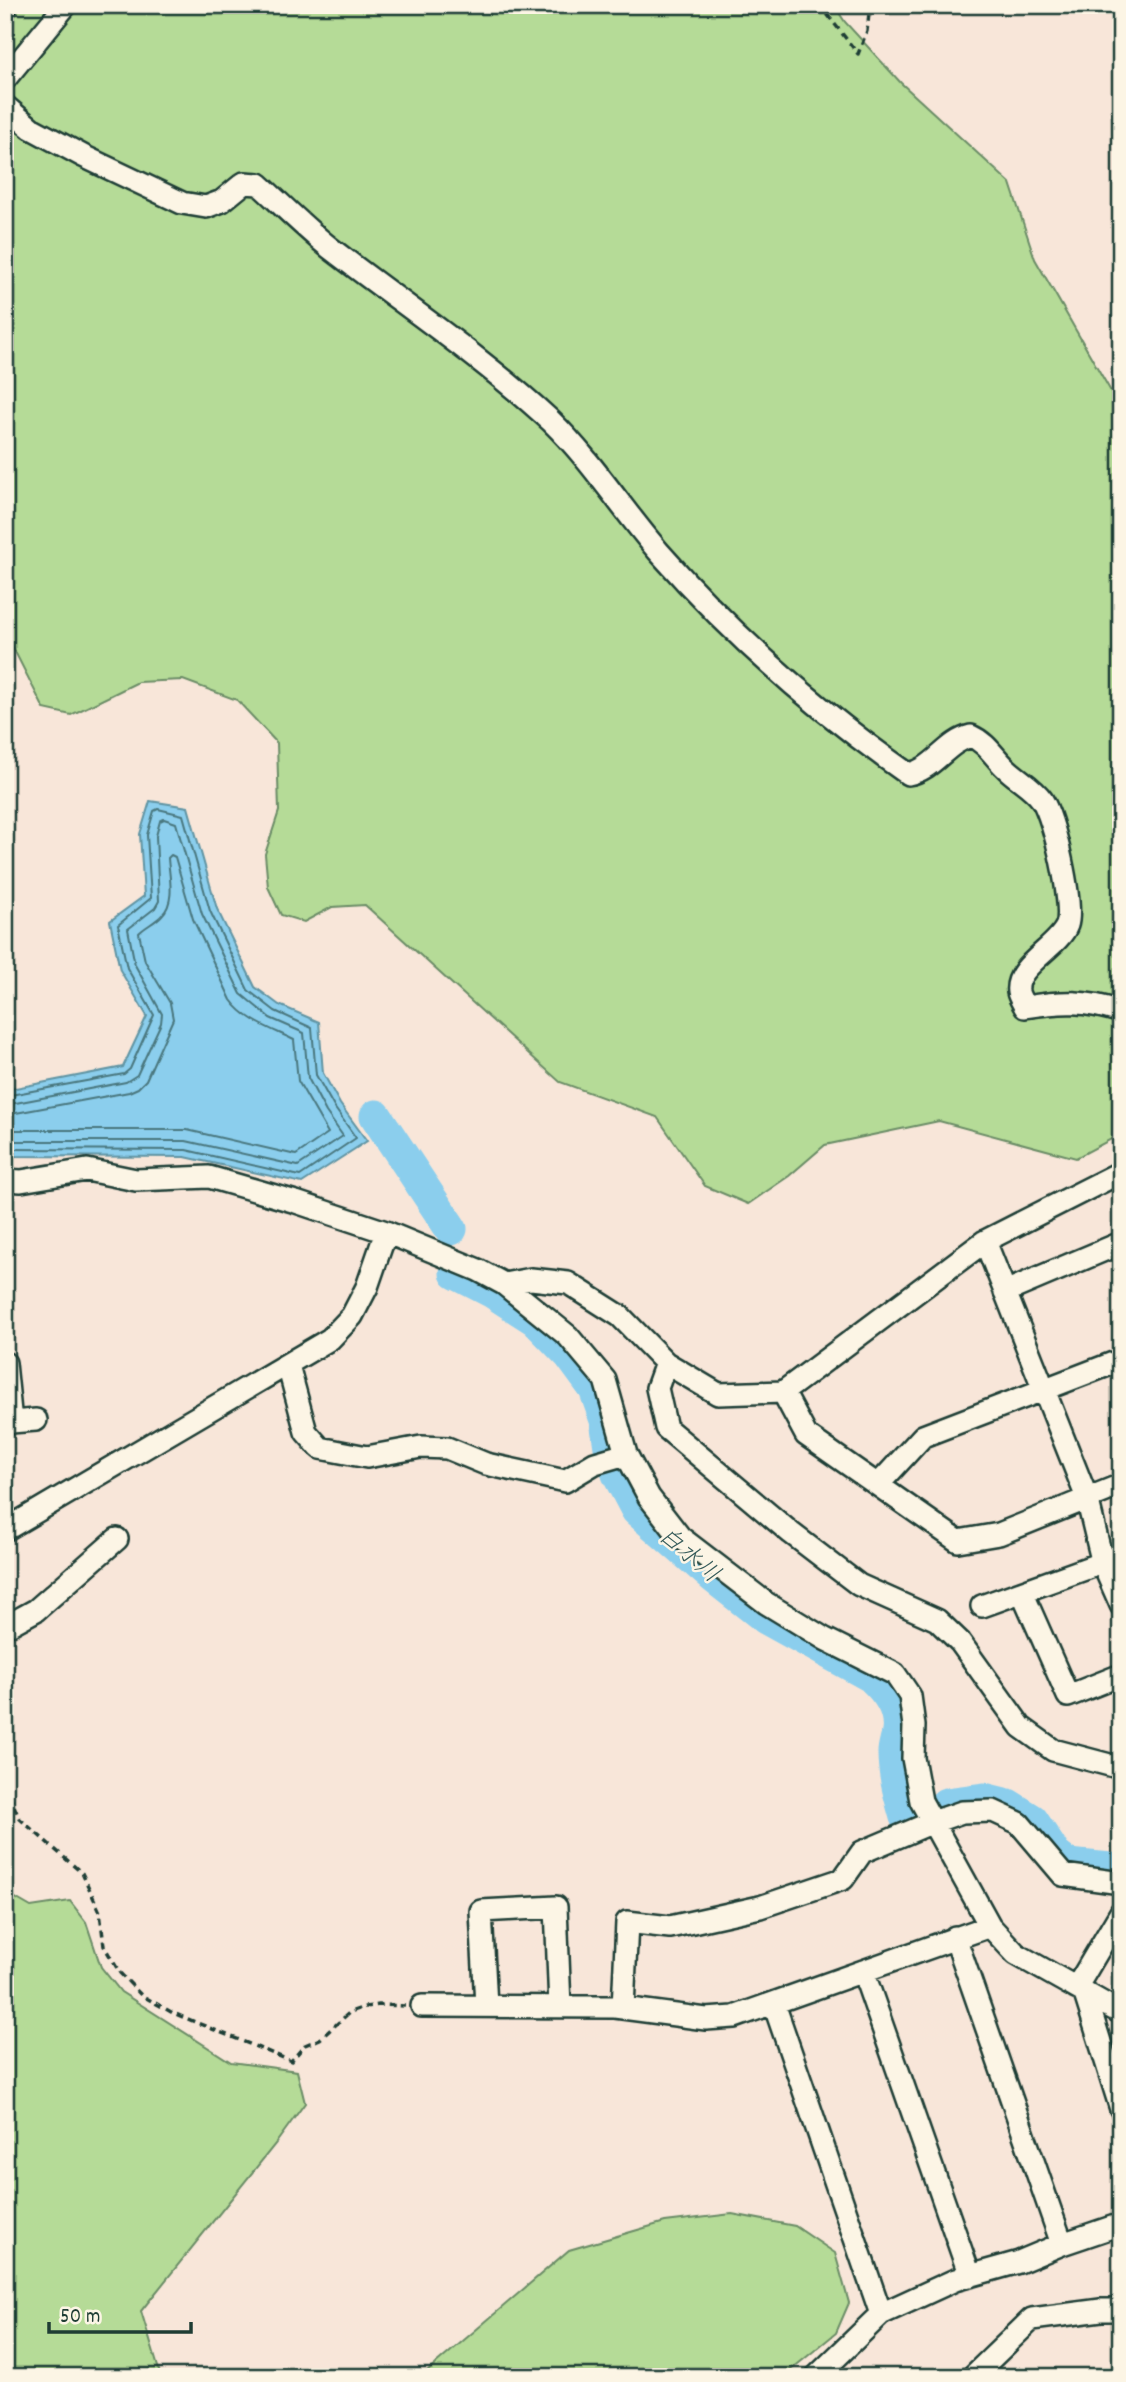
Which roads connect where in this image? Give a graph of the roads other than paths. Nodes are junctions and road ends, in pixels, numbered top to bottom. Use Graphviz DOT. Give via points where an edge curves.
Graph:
graph roads {
  1 [pos="66,5"];
  2 [pos="5,79"];
  3 [pos="5,106"];
  4 [pos="1121,1012"];
  5 [pos="1121,1172"];
  6 [pos="5,1180"];
  7 [pos="386,1232"];
  8 [pos="985,1241"];
  9 [pos="1121,1243"];
  10 [pos="504,1284"];
  11 [pos="1005,1292"];
  12 [pos="1121,1360"];
  13 [pos="5,1363"];
  14 [pos="666,1363"];
  15 [pos="288,1365"];
  16 [pos="1044,1390"];
  17 [pos="783,1392"];
  18 [pos="36,1420"];
  19 [pos="626,1454"];
  20 [pos="878,1485"];
  21 [pos="1121,1485"];
  22 [pos="1087,1499"];
  23 [pos="5,1530"];
  24 [pos="117,1539"];
  25 [pos="1112,1560"];
  26 [pos="1022,1592"];
  27 [pos="1121,1605"];
  28 [pos="982,1606"];
  29 [pos="5,1627"];
  30 [pos="1121,1675"];
  31 [pos="1121,1768"];
  32 [pos="933,1822"];
  33 [pos="1121,1883"];
  34 [pos="1119,1918"];
  35 [pos="990,1926"];
  36 [pos="955,1937"];
  37 [pos="863,1971"];
  38 [pos="1080,1991"];
  39 [pos="774,2004"];
  40 [pos="486,2006"];
  41 [pos="422,2007"];
  42 [pos="560,2007"];
  43 [pos="622,2008"];
  44 [pos="1121,2013"];
  45 [pos="1121,2109"];
  46 [pos="1121,2224"];
  47 [pos="1062,2244"];
  48 [pos="970,2276"];
  49 [pos="1121,2310"];
  50 [pos="881,2314"];
  51 [pos="819,2376"];
  52 [pos="972,2377"];
  1 -- 2 [label="street"];
  3 -- 4 [label="street" via="31,128 182,203 206,207 244,183 259,184 327,246 500,376 553,424 711,607 856,738 908,774 921,772 959,739 971,736 982,741 1042,800 1068,898 1067,926 1022,976 1018,991 1025,1007 1063,1001"];
  5 -- 8 [label="street"];
  6 -- 7 [label="street" via="87,1170 136,1180 209,1177"];
  7 -- 10 [label="street"];
  7 -- 15 [label="street" via="352,1316 330,1339"];
  8 -- 11 [label="street"];
  8 -- 17 [label="street"];
  9 -- 11 [label="street"];
  10 -- 14 [label="street" via="531,1279 568,1283 620,1316"];
  10 -- 19 [label="street" via="568,1336 605,1380"];
  11 -- 16 [label="street"];
  12 -- 16 [label="street"];
  13 -- 18 [label="street" via="12,1422"];
  14 -- 17 [label="street" via="718,1394"];
  14 -- 31 [label="street" via="657,1388 666,1428 859,1585 937,1620 960,1642 1021,1727 1053,1750"];
  15 -- 19 [label="street" via="306,1432 320,1448 367,1457 421,1447 447,1448 486,1464 565,1481 595,1463"];
  15 -- 23 [label="street"];
  16 -- 20 [label="street" via="923,1436"];
  16 -- 22 [label="street"];
  17 -- 20 [label="street" via="806,1435"];
  19 -- 32 [label="street" via="649,1497 680,1537 766,1603 895,1674 910,1696 913,1758 921,1801"];
  20 -- 22 [label="street" via="958,1541 999,1534"];
  21 -- 22 [label="street"];
  22 -- 25 [label="street"];
  24 -- 29 [label="street" via="36,1610"];
  25 -- 26 [label="street"];
  25 -- 27 [label="street"];
  26 -- 28 [label="street"];
  26 -- 30 [label="street" via="1068,1696"];
  32 -- 33 [label="street" via="962,1812 993,1811 1019,1823 1063,1875"];
  32 -- 35 [label="street"];
  32 -- 43 [label="street" via="862,1852 843,1879 760,1907 670,1927 627,1922"];
  34 -- 38 [label="street"];
  35 -- 36 [label="street"];
  35 -- 38 [label="street" via="1016,1954"];
  36 -- 37 [label="street"];
  36 -- 47 [label="street"];
  37 -- 39 [label="street"];
  37 -- 48 [label="street"];
  38 -- 44 [label="street"];
  38 -- 45 [label="street"];
  39 -- 43 [label="street" via="734,2017 706,2019"];
  39 -- 50 [label="street"];
  40 -- 41 [label="street"];
  40 -- 42 [label="street"];
  40 -- 42 [label="street" via="481,1911 556,1907"];
  42 -- 43 [label="street"];
  46 -- 47 [label="street"];
  47 -- 48 [label="street"];
  48 -- 50 [label="street"];
  49 -- 52 [label="street" via="1032,2319"];
  50 -- 51 [label="street"];
}
